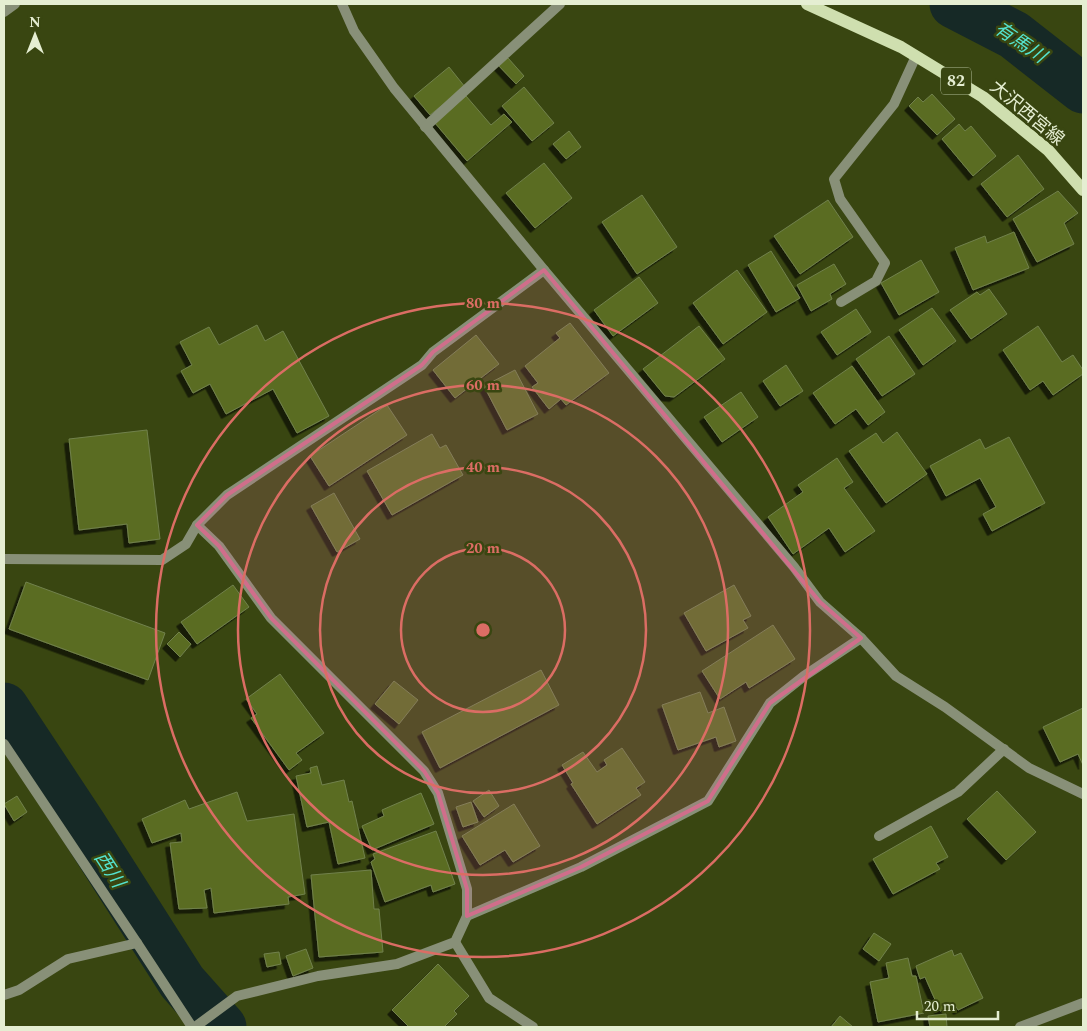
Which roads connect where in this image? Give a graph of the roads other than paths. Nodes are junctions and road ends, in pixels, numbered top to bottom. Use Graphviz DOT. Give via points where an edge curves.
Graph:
graph roads {
  1 [pos="15,4"];
  2 [pos="342,4"];
  3 [pos="560,4"];
  4 [pos="806,4"];
  5 [pos="4,12"];
  6 [pos="916,56"];
  7 [pos="426,127"];
  8 [pos="1083,190"];
  9 [pos="544,270"];
  10 [pos="841,302"];
  11 [pos="198,525"];
  12 [pos="4,559"];
  13 [pos="861,638"];
  14 [pos="4,744"];
  15 [pos="1004,750"];
  16 [pos="1083,794"];
  17 [pos="879,836"];
  18 [pos="466,916"];
  19 [pos="455,942"];
  20 [pos="137,943"];
  21 [pos="4,995"];
  22 [pos="1083,1003"];
  23 [pos="194,1027"];
  24 [pos="533,1027"];
  25 [pos="1020,1027"];
  1 -- 5 [label="street"];
  2 -- 7 [label="street" via="354,31"];
  3 -- 7 [label="street"];
  4 -- 6 [label="main road, 大沢西宮線 / 82"];
  6 -- 8 [label="main road, 大沢西宮線 / 82" via="983,97 1048,150"];
  6 -- 10 [label="street" via="894,104 834,179 840,199 886,263 876,281"];
  7 -- 9 [label="street"];
  9 -- 11 [label="street" via="432,352 422,365 227,495"];
  9 -- 13 [label="street" via="820,602"];
  11 -- 12 [label="street" via="186,544 162,560"];
  11 -- 18 [label="street" via="219,546 271,618 424,771 438,793 461,872 466,890"];
  13 -- 15 [label="street" via="896,676"];
  13 -- 18 [label="street" via="770,703 708,801 580,867"];
  14 -- 20 [label="street"];
  15 -- 16 [label="street" via="1029,768"];
  15 -- 17 [label="street" via="958,792"];
  18 -- 19 [label="street"];
  19 -- 23 [label="street" via="397,964 318,976 238,996"];
  19 -- 24 [label="street" via="489,998"];
  20 -- 21 [label="street" via="68,959 19,990"];
  20 -- 23 [label="street"];
  22 -- 25 [label="street"];
}
